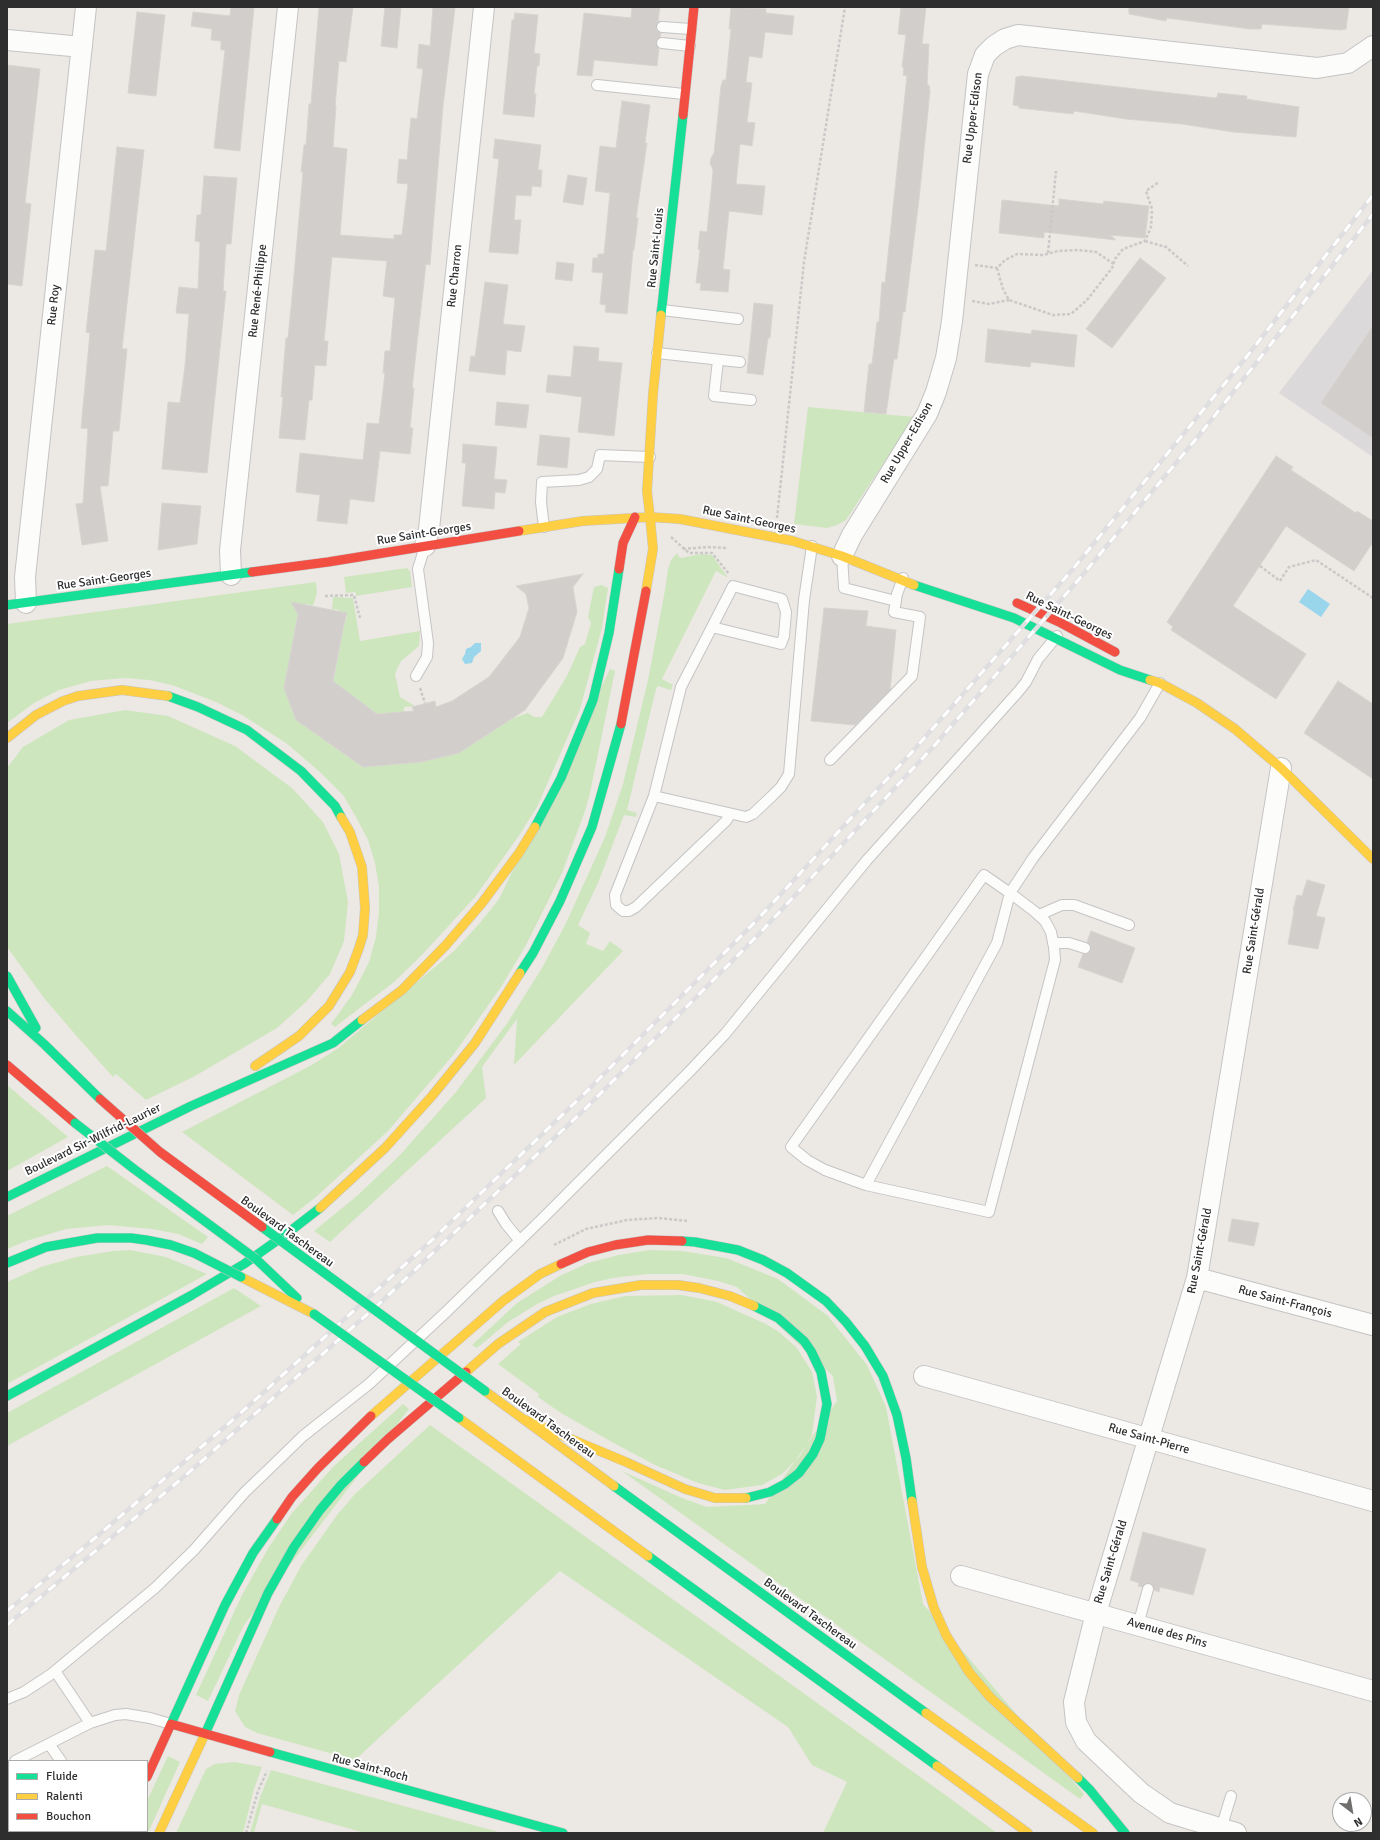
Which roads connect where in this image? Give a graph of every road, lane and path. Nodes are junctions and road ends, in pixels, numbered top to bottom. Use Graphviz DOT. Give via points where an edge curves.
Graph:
graph roads {
  1 [pos="86,7"];
  2 [pos="288,7"];
  3 [pos="484,7"];
  4 [pos="694,7"];
  5 [pos="845,7"];
  6 [pos="662,27"];
  7 [pos="691,29"];
  8 [pos="7,40"];
  9 [pos="662,43"];
  10 [pos="690,46"];
  11 [pos="1373,46"];
  12 [pos="82,47"];
  13 [pos="597,85"];
  14 [pos="684,94"];
  15 [pos="1056,171"];
  16 [pos="1159,182"];
  17 [pos="1145,241"];
  18 [pos="1048,253"];
  19 [pos="1114,264"];
  20 [pos="971,265"];
  21 [pos="1188,266"];
  22 [pos="997,268"];
  23 [pos="967,300"];
  24 [pos="1009,300"];
  25 [pos="662,310"];
  26 [pos="738,319"];
  27 [pos="657,353"];
  28 [pos="718,360"];
  29 [pos="740,362"];
  30 [pos="751,400"];
  31 [pos="650,457"];
  32 [pos="647,492"];
  33 [pos="635,517"];
  34 [pos="650,517"];
  35 [pos="776,523"];
  36 [pos="544,527"];
  37 [pos="425,546"];
  38 [pos="812,546"];
  39 [pos="693,548"];
  40 [pos="842,556"];
  41 [pos="1260,566"];
  42 [pos="909,571"];
  43 [pos="231,575"];
  44 [pos="732,578"];
  45 [pos="902,580"];
  46 [pos="325,596"];
  47 [pos="1373,598"];
  48 [pos="896,601"];
  49 [pos="1011,601"];
  50 [pos="16,604"];
  51 [pos="360,618"];
  52 [pos="1066,626"];
  53 [pos="712,627"];
  54 [pos="1055,638"];
  55 [pos="1121,655"];
  56 [pos="1140,668"];
  57 [pos="416,676"];
  58 [pos="1160,683"];
  59 [pos="7,738"];
  60 [pos="830,760"];
  61 [pos="1281,768"];
  62 [pos="654,796"];
  63 [pos="730,814"];
  64 [pos="1373,859"];
  65 [pos="1010,893"];
  66 [pos="1039,916"];
  67 [pos="1129,925"];
  68 [pos="1053,943"];
  69 [pos="1085,948"];
  70 [pos="7,976"];
  71 [pos="7,1011"];
  72 [pos="44,1044"];
  73 [pos="7,1065"];
  74 [pos="191,1106"];
  75 [pos="866,1185"];
  76 [pos="7,1197"];
  77 [pos="498,1211"];
  78 [pos="520,1241"];
  79 [pos="7,1262"];
  80 [pos="1197,1278"];
  81 [pos="314,1314"];
  82 [pos="1373,1325"];
  83 [pos="924,1376"];
  84 [pos="7,1396"];
  85 [pos="523,1419"];
  86 [pos="1148,1438"];
  87 [pos="1373,1501"];
  88 [pos="961,1576"];
  89 [pos="1148,1589"];
  90 [pos="1096,1613"];
  91 [pos="1138,1625"];
  92 [pos="55,1671"];
  93 [pos="1373,1691"];
  94 [pos="7,1698"];
  95 [pos="90,1723"];
  96 [pos="171,1724"];
  97 [pos="205,1734"];
  98 [pos="49,1744"];
  99 [pos="16,1760"];
  100 [pos="60,1760"];
  101 [pos="268,1766"];
  102 [pos="148,1776"];
  103 [pos="1231,1796"];
  104 [pos="1230,1832"];
  105 [pos="159,1833"];
  106 [pos="246,1833"];
  107 [pos="563,1833"];
  108 [pos="1028,1833"];
  109 [pos="1093,1833"];
  110 [pos="1125,1833"];
  1 -- 12 [label="street, Rue Roy"];
  2 -- 43 [label="street, Rue René-Philippe" via="230,550"];
  3 -- 37 [label="street, Rue Charron" via="429,529"];
  4 -- 7 [label="main road, Rue Saint-Louis"];
  5 -- 35 [label="path" via="804,262"];
  6 -- 7 [label="lane"];
  7 -- 10 [label="main road, Rue Saint-Louis"];
  8 -- 12 [label="street"];
  9 -- 10 [label="lane"];
  10 -- 14 [label="main road, Rue Saint-Louis"];
  11 -- 40 [label="street, Rue Upper-Edison" via="1348,63 1317,68 1018,36 1005,39 994,46 985,55 978,74 946,358 927,414 852,535"];
  12 -- 50 [label="street, Rue Roy" via="25,577"];
  13 -- 14 [label="lane"];
  14 -- 25 [label="main road, Rue Saint-Louis"];
  15 -- 18 [label="path"];
  16 -- 17 [label="path" via="1146,190 1152,209 1151,227"];
  17 -- 19 [label="path" via="1123,249"];
  17 -- 21 [label="path" via="1166,247"];
  18 -- 19 [label="path" via="1096,252"];
  18 -- 22 [label="path" via="1017,254"];
  19 -- 24 [label="path" via="1087,300 1071,314 1053,315"];
  20 -- 22 [label="path"];
  22 -- 24 [label="path"];
  23 -- 24 [label="path" via="989,304"];
  25 -- 26 [label="lane"];
  25 -- 27 [label="main road, Rue Saint-Louis"];
  27 -- 28 [label="lane"];
  27 -- 31 [label="main road, Rue Saint-Louis"];
  28 -- 29 [label="lane"];
  28 -- 30 [label="lane" via="714,396"];
  31 -- 32 [label="main road, Rue Saint-Louis"];
  31 -- 36 [label="lane" via="600,455 597,469 589,477 542,482"];
  32 -- 33 [label="main road, Rue Saint-Louis"];
  32 -- 34 [label="main road, Rue Saint-Louis"];
  33 -- 34 [label="main road, Rue Saint-Georges"];
  33 -- 36 [label="main road, Rue Saint-Georges"];
  33 -- 74 [label="main road, Rue Saint-Louis" via="623,543 609,633 586,719 552,796 519,853 496,886 412,981 333,1044"];
  34 -- 38 [label="main road, Rue Saint-Georges" via="727,527"];
  34 -- 84 [label="main road, Rue Saint-Louis" via="653,549 631,677 618,738 592,827 560,902 533,953 475,1043 385,1148 289,1232 198,1292"];
  36 -- 37 [label="main road, Rue Saint-Georges"];
  37 -- 43 [label="main road, Rue Saint-Georges"];
  37 -- 57 [label="lane" via="418,569 428,643 427,657"];
  38 -- 40 [label="main road, Rue Saint-Georges"];
  38 -- 63 [label="lane" via="804,600 789,774 781,787 753,814 746,817"];
  39 -- 44 [label="path" via="683,549 689,553 712,553"];
  40 -- 42 [label="main road, Rue Saint-Georges"];
  40 -- 45 [label="main road, Rue Saint-Georges"];
  40 -- 48 [label="lane" via="844,588"];
  41 -- 47 [label="path" via="1280,581 1289,567 1316,560"];
  42 -- 45 [label="lane"];
  43 -- 50 [label="main road, Rue Saint-Georges"];
  45 -- 48 [label="lane"];
  45 -- 54 [label="main road, Rue Saint-Georges" via="1014,618"];
  46 -- 51 [label="path" via="354,595"];
  48 -- 60 [label="lane" via="894,612 920,617 912,676"];
  49 -- 52 [label="main road, Rue Saint-Georges"];
  52 -- 54 [label="lane"];
  52 -- 55 [label="main road, Rue Saint-Georges"];
  53 -- 53 [label="lane" via="733,586 782,599 786,612 782,644"];
  53 -- 62 [label="lane" via="681,687"];
  54 -- 58 [label="main road, Rue Saint-Georges" via="1120,670"];
  54 -- 78 [label="lane" via="1038,659 1018,692 867,860 725,1034"];
  56 -- 58 [label="main road, Rue Saint-Georges"];
  58 -- 61 [label="main road, Rue Saint-Georges" via="1197,703 1235,729"];
  58 -- 65 [label="lane" via="1140,718 1033,858"];
  59 -- 74 [label="main road" via="36,714 78,696 122,690 169,696 247,730 275,750 323,792 350,832 362,867 365,893 364,922 355,960 338,994 322,1015 299,1036"];
  61 -- 64 [label="main road, Rue Saint-Georges"];
  61 -- 80 [label="street, Rue Saint-Gérald"];
  62 -- 63 [label="lane"];
  62 -- 63 [label="lane" via="615,895 616,905 623,911 636,907 726,821"];
  65 -- 66 [label="lane"];
  65 -- 75 [label="lane" via="997,943"];
  65 -- 75 [label="lane" via="984,875 791,1147 825,1170"];
  66 -- 67 [label="lane" via="1062,905 1074,905"];
  66 -- 68 [label="lane" via="1051,932"];
  68 -- 69 [label="lane" via="1069,943"];
  68 -- 75 [label="lane" via="1052,974 989,1212"];
  70 -- 72 [label="main road"];
  71 -- 72 [label="main road, Boulevard Taschereau"];
  72 -- 85 [label="main road, Boulevard Taschereau, bridge" via="100,1099 160,1152"];
  73 -- 81 [label="main road, bridge" via="134,1169 256,1259"];
  74 -- 76 [label="main road, Boulevard Sir-Wilfrid-Laurier"];
  77 -- 78 [label="lane"];
  78 -- 92 [label="lane" via="369,1384 303,1436 245,1492 215,1528 155,1588"];
  79 -- 81 [label="main road, bridge" via="46,1247 97,1238 146,1240 194,1253"];
  80 -- 82 [label="street, Rue Saint-François"];
  80 -- 86 [label="street, Rue Saint-Gérald"];
  81 -- 108 [label="main road, bridge"];
  83 -- 86 [label="street, Rue Saint-Pierre"];
  85 -- 97 [label="main road" via="685,1489 715,1498 733,1499 770,1492 799,1473 818,1444 827,1404 821,1372 804,1341 778,1318 730,1296 678,1285 641,1285 593,1293 546,1312 498,1344 394,1434 346,1480 320,1510 294,1547 268,1593"];
  85 -- 109 [label="main road, Boulevard Taschereau"];
  86 -- 87 [label="street, Rue Saint-Pierre"];
  86 -- 90 [label="street, Rue Saint-Gérald"];
  88 -- 90 [label="street, Avenue des Pins"];
  89 -- 91 [label="lane"];
  90 -- 91 [label="street, Avenue des Pins"];
  90 -- 104 [label="street, Rue Saint-Gérald" via="1076,1691 1074,1710 1082,1735 1090,1746 1152,1802 1170,1813"];
  91 -- 93 [label="street, Avenue des Pins"];
  92 -- 94 [label="lane" via="24,1692"];
  92 -- 95 [label="lane"];
  95 -- 96 [label="lane" via="104,1717 126,1714"];
  95 -- 98 [label="lane"];
  96 -- 97 [label="main road, Rue Saint-Roch"];
  96 -- 102 [label="main road"];
  96 -- 110 [label="main road" via="225,1605 253,1553 292,1497 360,1426 503,1301 540,1274 588,1252 615,1245 648,1240 695,1242 738,1250 787,1273 826,1301 856,1334 883,1376 897,1415 922,1567 929,1594 946,1635 990,1697 1090,1790"];
  97 -- 105 [label="main road"];
  97 -- 107 [label="main road, Rue Saint-Roch"];
  98 -- 99 [label="lane"];
  98 -- 100 [label="lane"];
  101 -- 106 [label="path"];
  103 -- 104 [label="lane"];
}
